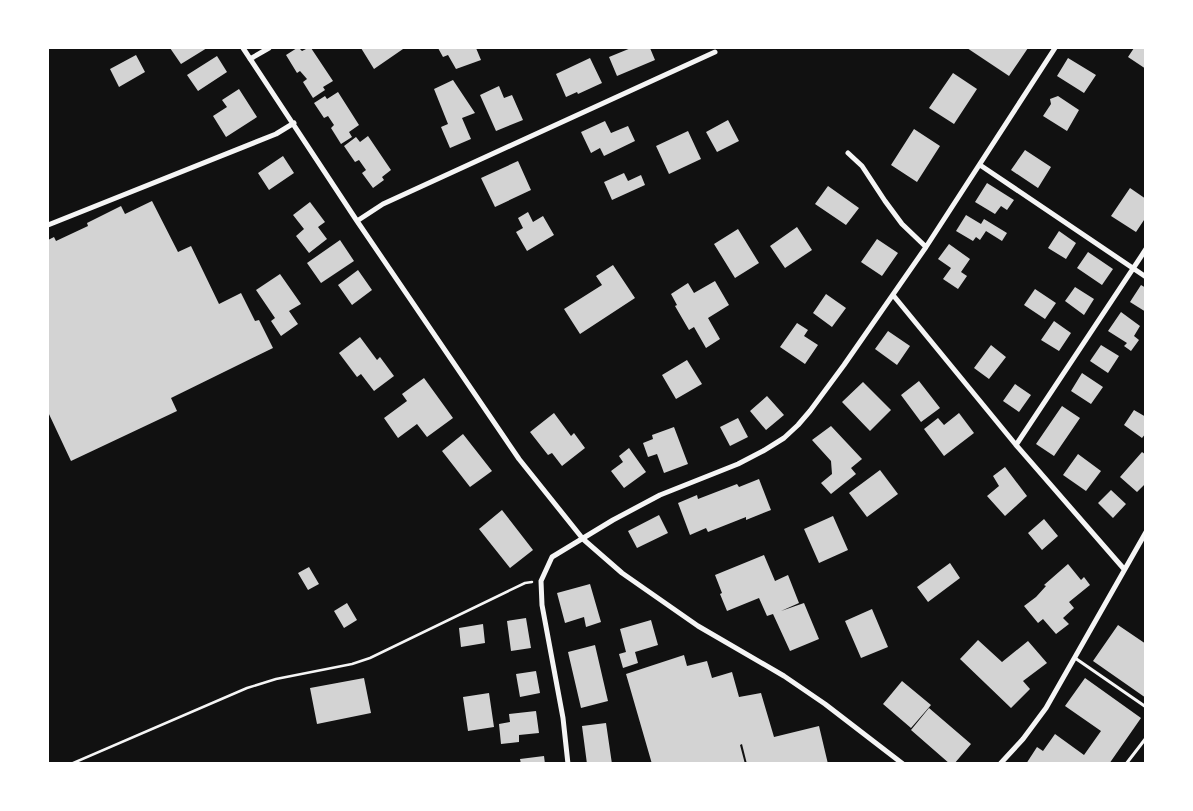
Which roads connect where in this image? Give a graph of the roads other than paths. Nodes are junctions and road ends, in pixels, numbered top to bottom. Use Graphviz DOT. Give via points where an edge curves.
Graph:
graph roads {
  1 [pos="242,48"];
  2 [pos="269,48"];
  3 [pos="1055,48"];
  4 [pos="715,52"];
  5 [pos="250,59"];
  6 [pos="294,123"];
  7 [pos="848,153"];
  8 [pos="980,165"];
  9 [pos="357,221"];
  10 [pos="48,225"];
  11 [pos="926,247"];
  12 [pos="1146,249"];
  13 [pos="1132,269"];
  14 [pos="1146,277"];
  15 [pos="893,294"];
  16 [pos="1016,445"];
  17 [pos="1146,532"];
  18 [pos="583,539"];
  19 [pos="1124,569"];
  20 [pos="1075,658"];
  21 [pos="1146,707"];
  22 [pos="1146,738"];
  23 [pos="568,764"];
  24 [pos="903,764"];
  25 [pos="1000,764"];
  26 [pos="1126,764"];
  1 -- 5 [label="street"];
  2 -- 5 [label="street"];
  3 -- 8 [label="street"];
  4 -- 9 [label="street" via="383,204"];
  5 -- 6 [label="street"];
  6 -- 9 [label="street"];
  6 -- 10 [label="street" via="276,134"];
  7 -- 11 [label="street" via="862,166 902,224"];
  8 -- 11 [label="street"];
  8 -- 13 [label="street"];
  9 -- 18 [label="street" via="519,459"];
  11 -- 15 [label="street"];
  12 -- 13 [label="street"];
  13 -- 14 [label="street"];
  13 -- 16 [label="street"];
  15 -- 16 [label="street"];
  15 -- 18 [label="street" via="810,411 784,438 738,464 660,495"];
  16 -- 19 [label="street"];
  17 -- 19 [label="street"];
  18 -- 23 [label="street" via="552,558 541,581 542,605"];
  18 -- 24 [label="street" via="622,573 698,626 818,699"];
  19 -- 20 [label="street"];
  20 -- 21 [label="lane"];
  20 -- 25 [label="street" via="1046,708"];
  22 -- 26 [label="lane"];
}
